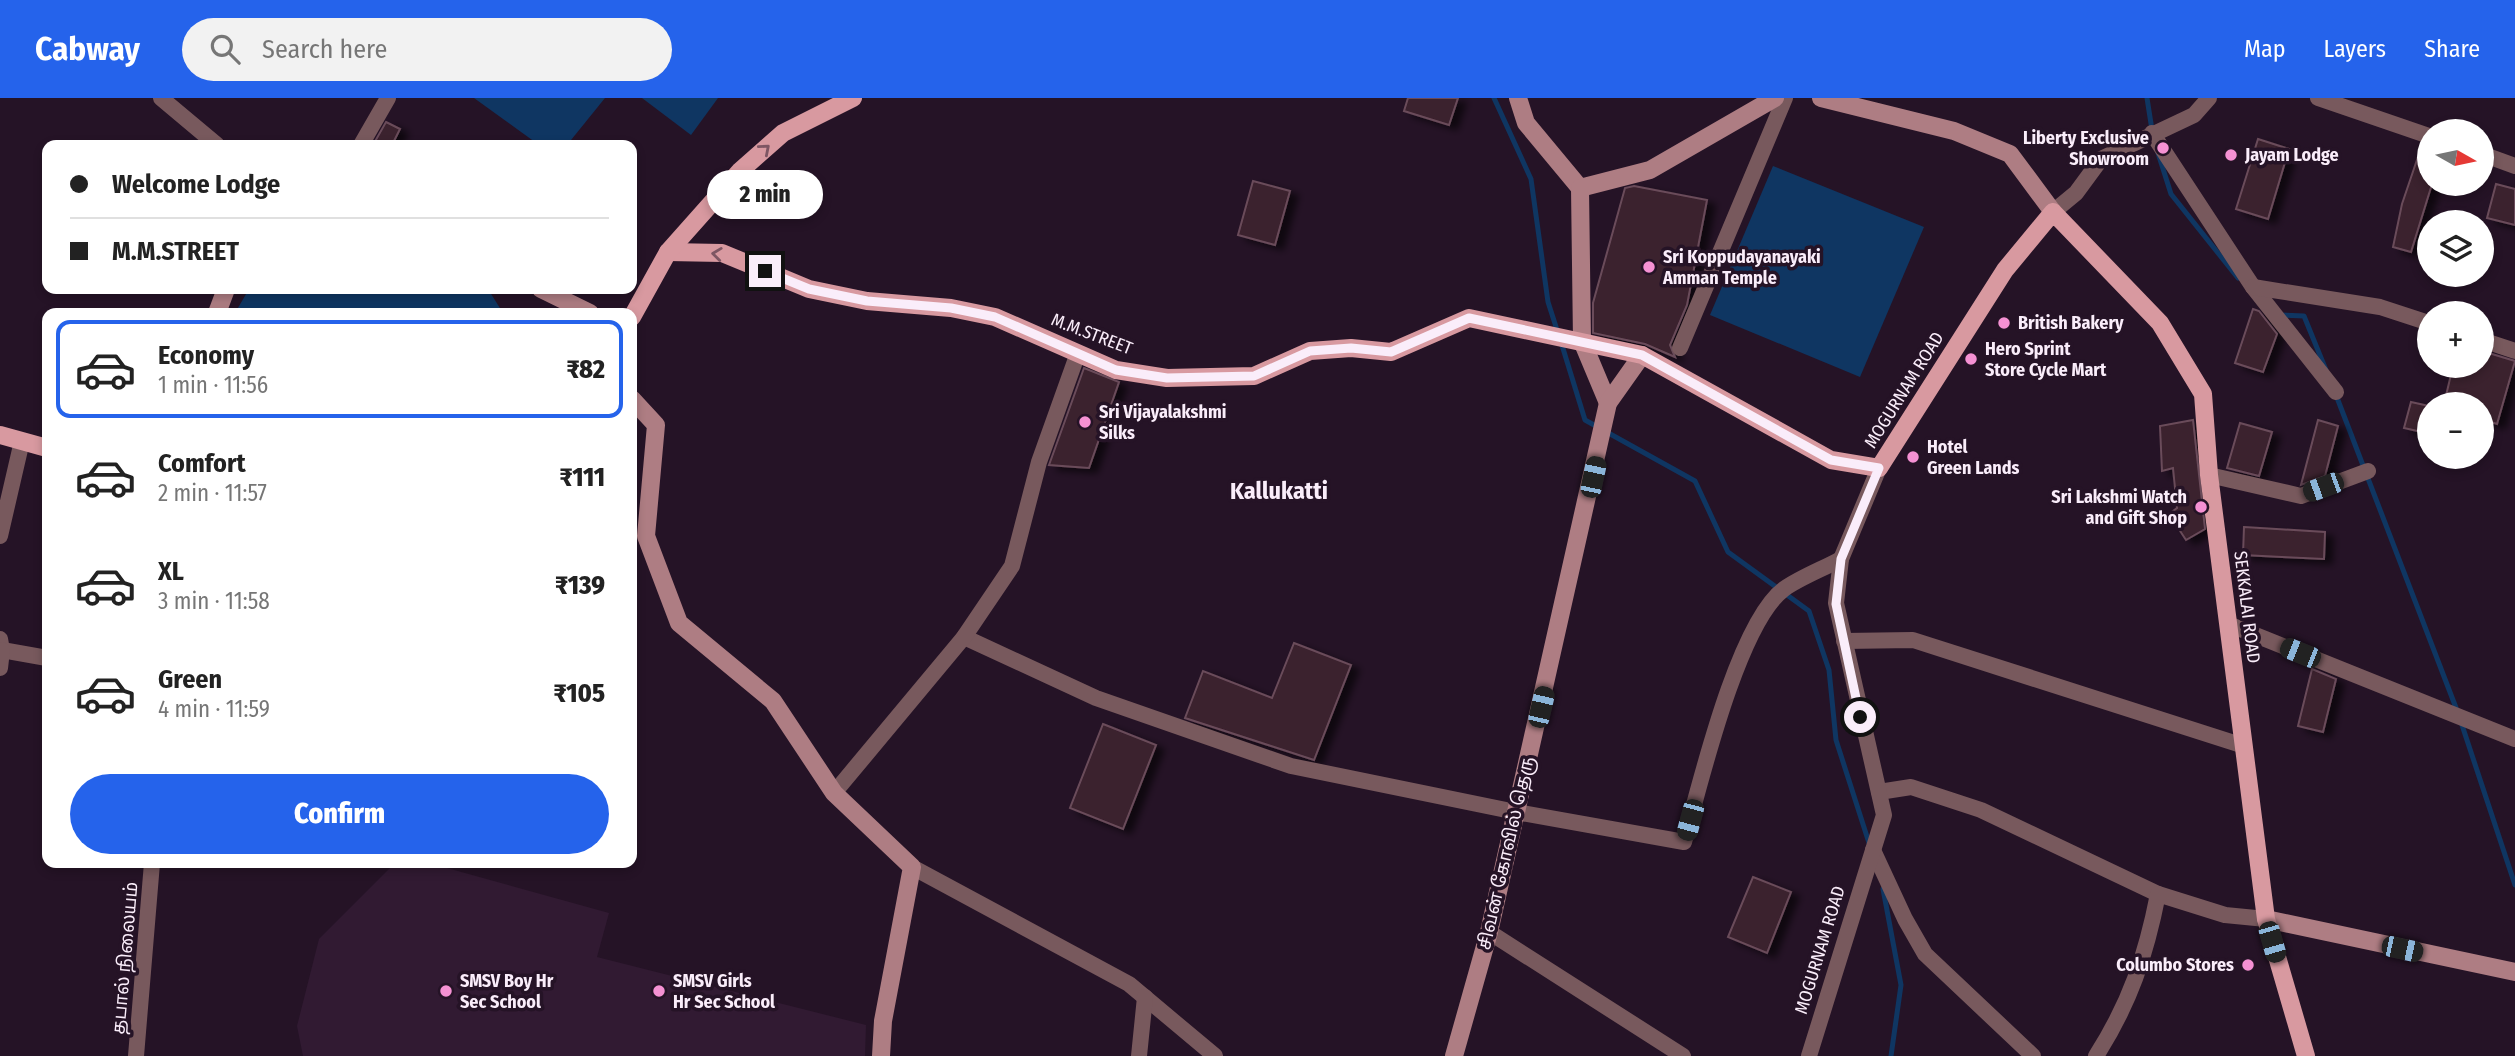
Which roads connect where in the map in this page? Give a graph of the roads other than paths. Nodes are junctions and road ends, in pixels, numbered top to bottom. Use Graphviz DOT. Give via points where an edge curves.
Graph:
graph roads {
  1 [pos="161,98"];
  2 [pos="388,98"];
  3 [pos="853,98"];
  4 [pos="1518,98"];
  5 [pos="1775,98"];
  6 [pos="1786,98"];
  7 [pos="1821,98"];
  8 [pos="2209,98"];
  9 [pos="2318,98"];
  10 [pos="2417,132"];
  11 [pos="2152,133"];
  12 [pos="211,140"];
  13 [pos="364,140"];
  14 [pos="2494,158"];
  15 [pos="2515,166"];
  16 [pos="1580,188"];
  17 [pos="2053,212"];
  18 [pos="668,252"];
  19 [pos="2253,287"];
  20 [pos="551,294"];
  21 [pos="580,308"];
  22 [pos="637,308"];
  23 [pos="2417,319"];
  24 [pos="1582,341"];
  25 [pos="2494,344"];
  26 [pos="1680,348"];
  27 [pos="2515,351"];
  28 [pos="1078,353"];
  29 [pos="1642,355"];
  30 [pos="2336,392"];
  31 [pos="1608,403"];
  32 [pos="637,404"];
  33 [pos="0,435"];
  34 [pos="22,441"];
  35 [pos="42,447"];
  36 [pos="1879,468"];
  37 [pos="2368,471"];
  38 [pos="2209,475"];
  39 [pos="0,536"];
  40 [pos="1841,559"];
  41 [pos="2228,624"];
  42 [pos="964,637"];
  43 [pos="1844,641"];
  44 [pos="1,645"];
  45 [pos="42,657"];
  46 [pos="0,668"];
  47 [pos="2515,739"];
  48 [pos="2244,746"];
  49 [pos="1879,792"];
  50 [pos="834,793"];
  51 [pos="1517,812"];
  52 [pos="1873,850"];
  53 [pos="912,867"];
  54 [pos="152,868"];
  55 [pos="2158,894"];
  56 [pos="2266,919"];
  57 [pos="1489,932"];
  58 [pos="2515,972"];
  59 [pos="1145,997"];
  60 [pos="136,1056"];
  61 [pos="881,1056"];
  62 [pos="1139,1056"];
  63 [pos="1215,1056"];
  64 [pos="1454,1056"];
  65 [pos="1683,1056"];
  66 [pos="1809,1056"];
  67 [pos="2033,1056"];
  68 [pos="2096,1056"];
  69 [pos="2306,1056"];
  1 -- 12 [label="street"];
  2 -- 13 [label="street"];
  18 -- 3 [label="main road, one-way" via="740,171 783,133"];
  4 -- 16 [label="street" via="1526,123"];
  5 -- 16 [label="street" via="1650,170"];
  6 -- 26 [label="street"];
  7 -- 17 [label="street" via="1954,131 2010,154"];
  8 -- 11 [label="street" via="2194,116"];
  9 -- 10 [label="street"];
  11 -- 17 [label="street" via="2101,159 2076,193"];
  11 -- 19 [label="street"];
  14 -- 15 [label="street"];
  16 -- 24 [label="street"];
  17 -- 36 [label="main road, MOGURNAM ROAD" via="2004,270"];
  17 -- 38 [label="main road, SEKKALAI ROAD" via="2160,323 2203,394"];
  18 -- 22 [label="main road"];
  28 -- 18 [label="main road, M.M.STREET, one-way" via="995,317 809,289 722,253"];
  19 -- 23 [label="street" via="2380,307"];
  19 -- 30 [label="street"];
  20 -- 21 [label="street"];
  24 -- 28 [label="main road, M.M.STREET" via="1469,318 1391,352 1351,348 1310,351 1254,376 1210,378 1167,378 1116,370"];
  24 -- 29 [label="main road, M.M.STREET"];
  24 -- 31 [label="street"];
  25 -- 27 [label="street"];
  28 -- 42 [label="street" via="1039,462 1012,566"];
  29 -- 31 [label="street"];
  29 -- 36 [label="main road, M.M.STREET" via="1831,460"];
  31 -- 51 [label="street, சிவன் கோவில் தெரு"];
  32 -- 50 [label="street" via="656,425 646,536 678,623 773,701"];
  33 -- 34 [label="main road"];
  34 -- 35 [label="main road"];
  34 -- 39 [label="street"];
  36 -- 40 [label="street, MOGURNAM ROAD"];
  37 -- 38 [label="street" via="2301,496"];
  38 -- 41 [label="main road, SEKKALAI ROAD"];
  40 -- 43 [label="street, MOGURNAM ROAD" via="1836,604"];
  40 -- 51 [label="street" via="1783,590 1754,625 1714,733 1684,842"];
  41 -- 47 [label="street"];
  41 -- 48 [label="main road, SEKKALAI ROAD"];
  42 -- 50 [label="street"];
  42 -- 51 [label="street" via="1097,698 1291,766"];
  43 -- 48 [label="street" via="1913,640"];
  43 -- 49 [label="street, MOGURNAM ROAD"];
  44 -- 45 [label="street"];
  44 -- 46 [label="street"];
  48 -- 56 [label="main road, SEKKALAI ROAD"];
  49 -- 52 [label="street, MOGURNAM ROAD" via="1884,815"];
  49 -- 55 [label="street" via="1911,787 1981,810"];
  50 -- 53 [label="street"];
  51 -- 57 [label="street, சிவன் கோவில் தெரு"];
  52 -- 66 [label="street, MOGURNAM ROAD"];
  52 -- 67 [label="street" via="1925,954"];
  53 -- 59 [label="street" via="1129,984"];
  53 -- 61 [label="street" via="883,1021"];
  54 -- 60 [label="street, தபால் நிலையம்"];
  55 -- 56 [label="street" via="2225,915"];
  55 -- 68 [label="street" via="2147,949 2120,1018"];
  56 -- 58 [label="street"];
  56 -- 69 [label="main road, SEKKALAI ROAD"];
  57 -- 64 [label="street, சிவன் கோவில் தெரு"];
  57 -- 65 [label="street"];
  59 -- 62 [label="street"];
  59 -- 63 [label="street"];
}
